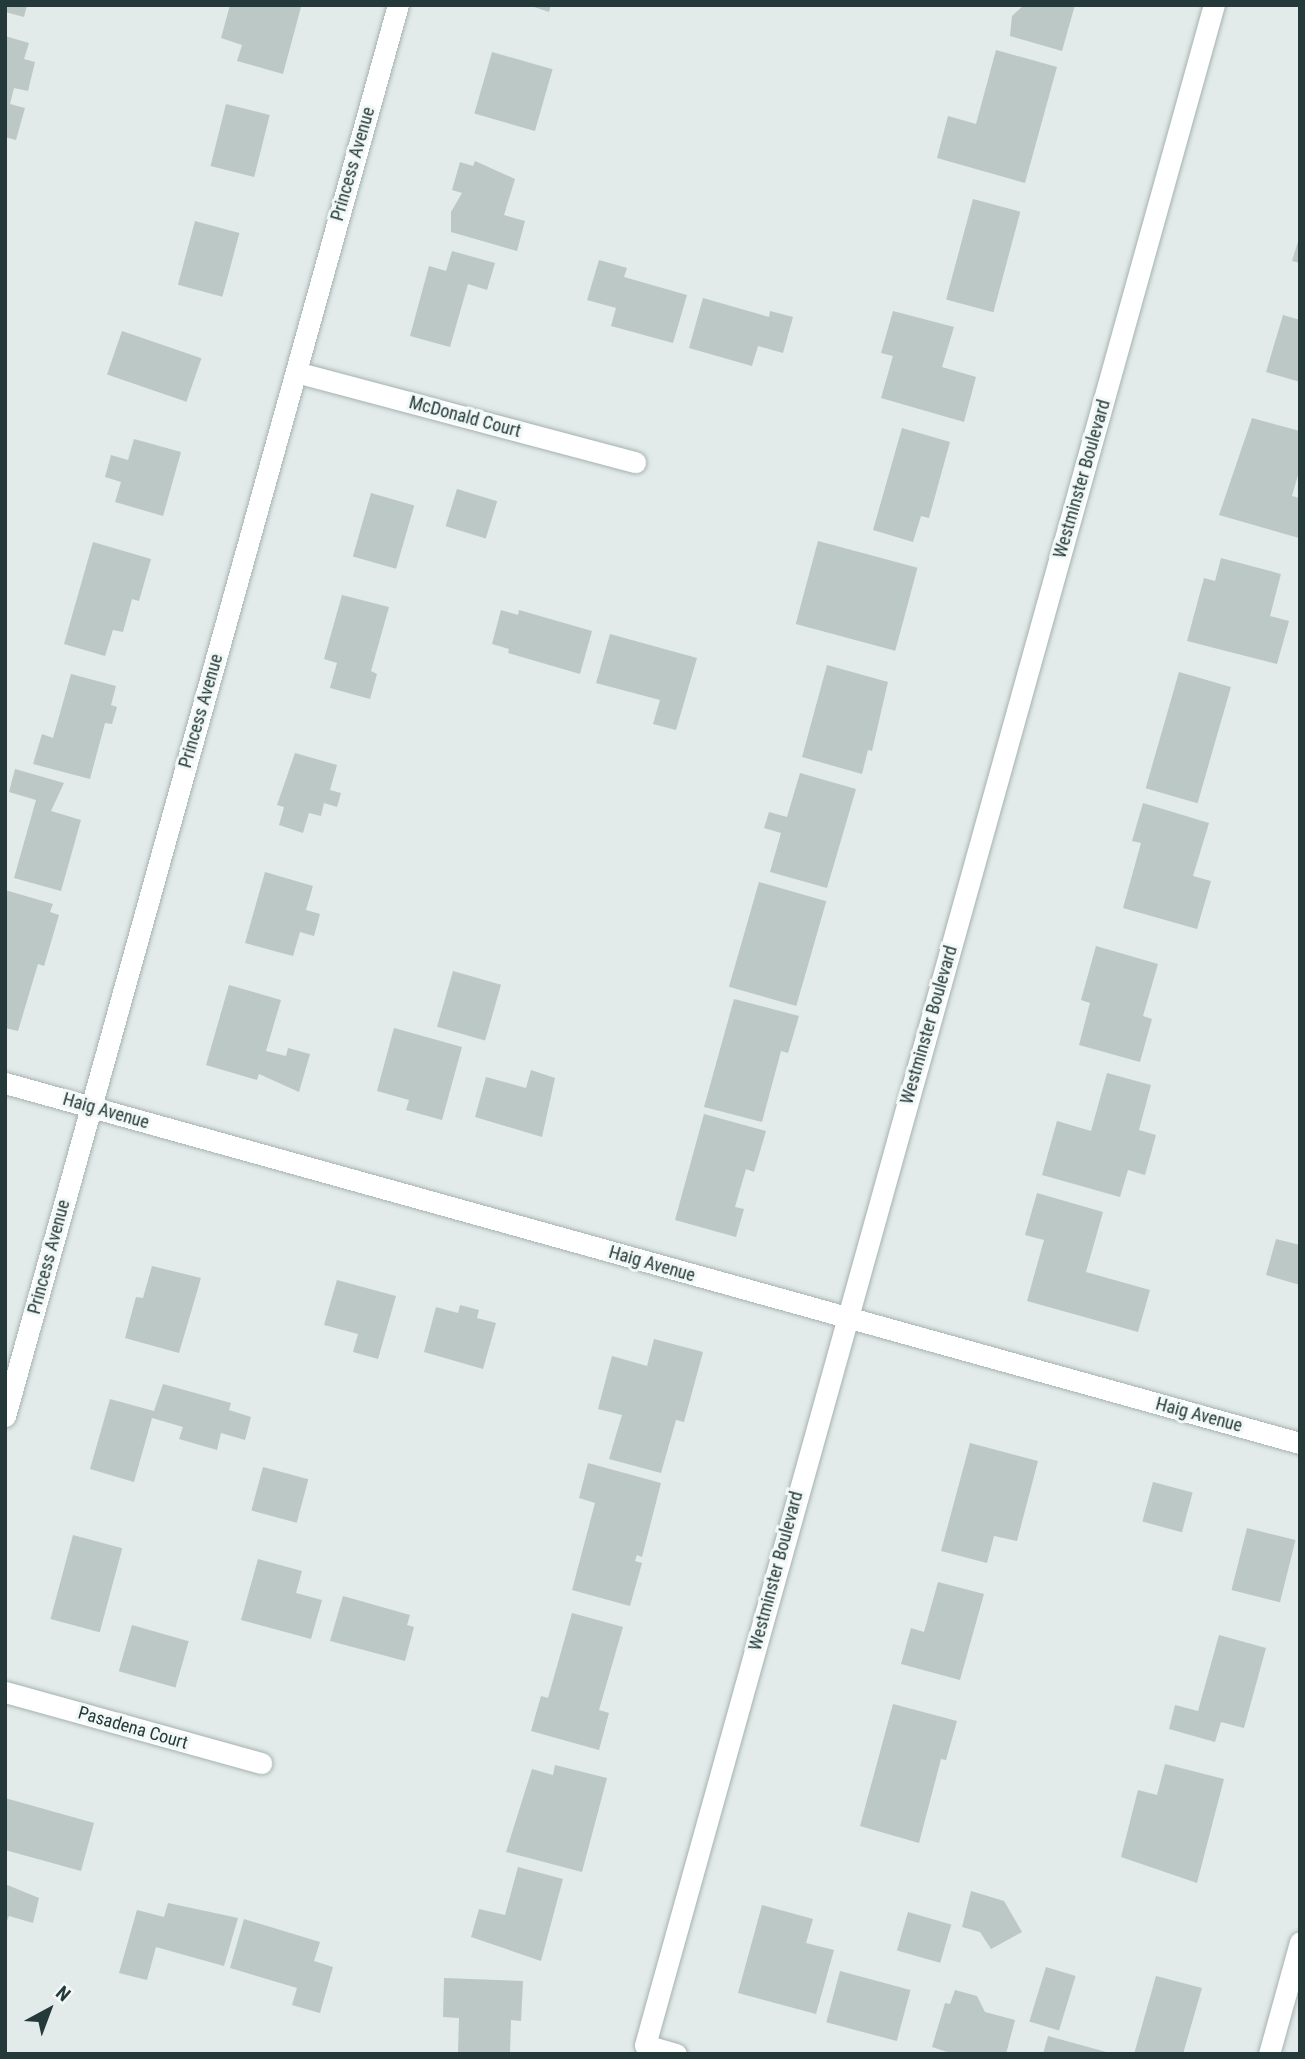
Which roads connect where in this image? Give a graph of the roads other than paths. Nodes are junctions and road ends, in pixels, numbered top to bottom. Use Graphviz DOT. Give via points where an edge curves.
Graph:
graph roads {
  1 [pos="398,5"];
  2 [pos="1214,5"];
  3 [pos="296,372"];
  4 [pos="635,463"];
  5 [pos="5,1083"];
  6 [pos="91,1107"];
  7 [pos="847,1318"];
  8 [pos="5,1416"];
  9 [pos="1300,1443"];
  10 [pos="5,1692"];
  11 [pos="261,1763"];
  12 [pos="1300,1942"];
  13 [pos="676,2054"];
  14 [pos="1269,2054"];
  1 -- 3 [label="street, Princess Avenue"];
  2 -- 7 [label="street, Westminster Boulevard"];
  3 -- 4 [label="street, McDonald Court"];
  3 -- 6 [label="street, Princess Avenue"];
  5 -- 6 [label="street, Haig Avenue"];
  6 -- 7 [label="street, Haig Avenue"];
  6 -- 8 [label="street, Princess Avenue"];
  7 -- 9 [label="street, Haig Avenue"];
  7 -- 13 [label="street, Westminster Boulevard" via="645,2045"];
  10 -- 11 [label="street, Pasadena Court"];
  12 -- 14 [label="street"];
}
